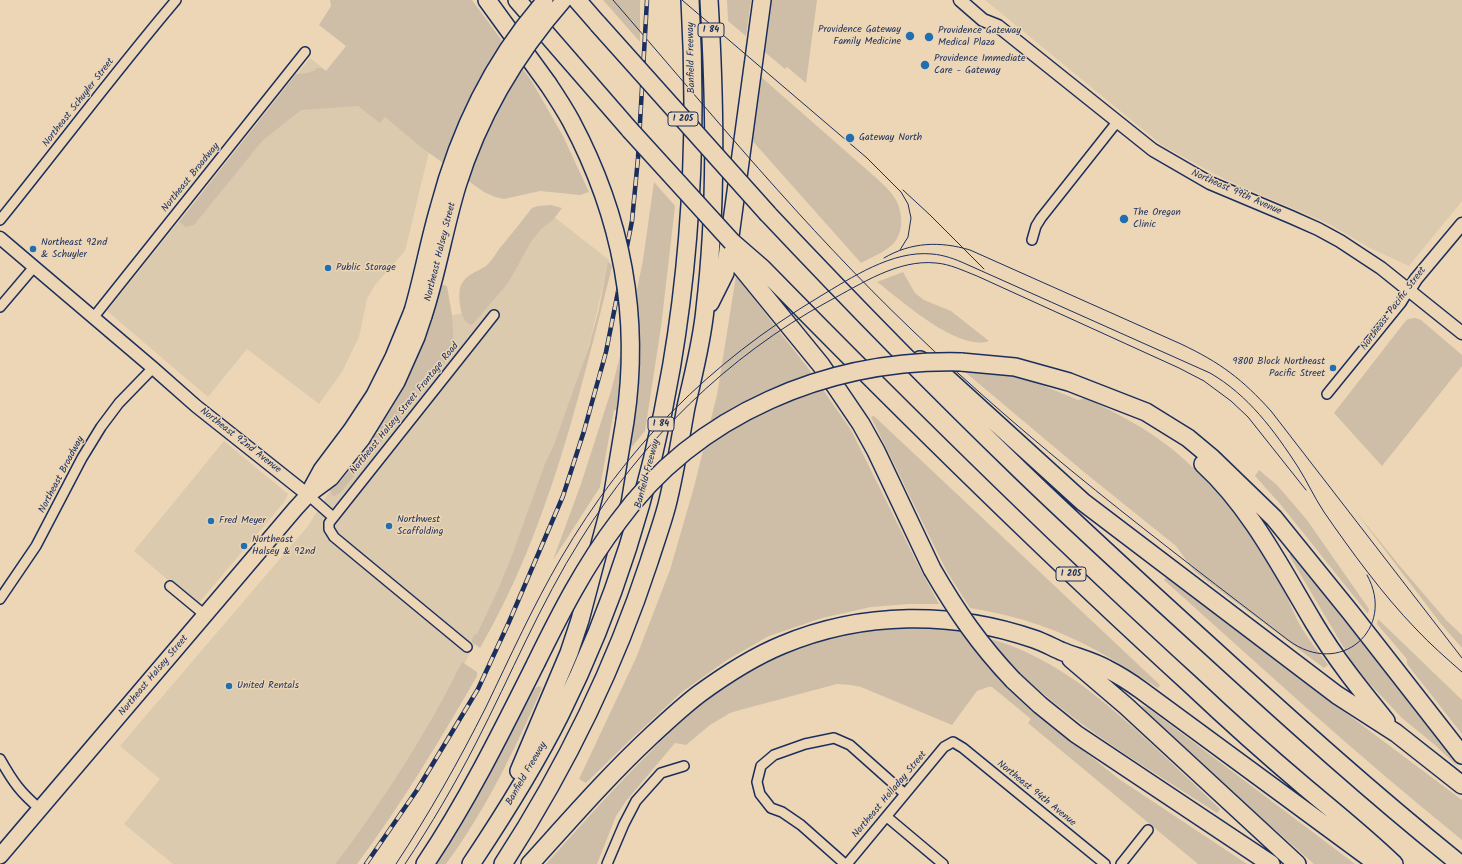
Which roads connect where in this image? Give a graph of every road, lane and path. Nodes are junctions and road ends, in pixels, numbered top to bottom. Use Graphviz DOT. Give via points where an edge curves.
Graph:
graph roads {
  1 [pos="176,0"];
  2 [pos="487,0"];
  3 [pos="517,0"];
  4 [pos="545,0"];
  5 [pos="564,0"];
  6 [pos="577,0"];
  7 [pos="690,0"];
  8 [pos="709,0"];
  9 [pos="762,0"];
  10 [pos="960,0"];
  11 [pos="305,52"];
  12 [pos="1117,122"];
  13 [pos="0,220"];
  14 [pos="1462,224"];
  15 [pos="0,238"];
  16 [pos="1032,240"];
  17 [pos="732,242"];
  18 [pos="34,267"];
  19 [pos="1409,290"];
  20 [pos="0,307"];
  21 [pos="705,312"];
  22 [pos="418,313"];
  23 [pos="494,315"];
  24 [pos="93,318"];
  25 [pos="1462,333"];
  26 [pos="894,344"];
  27 [pos="154,368"];
  28 [pos="1327,394"];
  29 [pos="1118,401"];
  30 [pos="308,495"];
  31 [pos="333,517"];
  32 [pos="170,586"];
  33 [pos="0,599"];
  34 [pos="206,615"];
  35 [pos="467,647"];
  36 [pos="1062,651"];
  37 [pos="1396,733"];
  38 [pos="953,742"];
  39 [pos="1462,754"];
  40 [pos="0,759"];
  41 [pos="684,766"];
  42 [pos="1462,785"];
  43 [pos="905,794"];
  44 [pos="40,809"];
  45 [pos="503,817"];
  46 [pos="887,817"];
  47 [pos="1148,830"];
  48 [pos="0,856"];
  49 [pos="425,864"];
  50 [pos="471,864"];
  51 [pos="503,864"];
  52 [pos="530,864"];
  53 [pos="607,864"];
  54 [pos="846,864"];
  55 [pos="943,864"];
  56 [pos="1105,864"];
  57 [pos="1120,864"];
  58 [pos="1271,864"];
  59 [pos="1297,864"];
  60 [pos="1383,864"];
  61 [pos="1394,864"];
  62 [pos="1460,864"];
  1 -- 13 [label="street, Northeast Schuyler Street" via="131,53"];
  2 -- 45 [label="highway, bridge" via="533,62 570,119 599,182 623,263 629,302 631,359 629,397 612,499 580,620 569,654"];
  3 -- 17 [label="highway, I 205, bridge"];
  4 -- 22 [label="main road, Northeast Halsey Street, bridge" via="501,60 479,99 452,160 424,269"];
  5 -- 22 [label="main road, Northeast Halsey Street, bridge" via="536,33 492,104 458,187 432,290"];
  6 -- 26 [label="highway, I 205, bridge" via="768,214"];
  7 -- 45 [label="highway, Banfield Freeway / I 84" via="692,102 690,194 685,260 670,379 654,457 619,573 592,645 542,749"];
  8 -- 21 [label="highway, Banfield Freeway / I 84" via="714,164"];
  9 -- 21 [label="highway" via="725,274"];
  10 -- 12 [label="street, Northeast 99th Avenue" via="983,20 998,26"];
  11 -- 24 [label="street, Northeast Broadway"];
  12 -- 16 [label="street" via="1041,218"];
  12 -- 19 [label="street, Northeast 99th Avenue" via="1153,150 1197,177 1340,241"];
  14 -- 19 [label="street, Northeast Pacific Street"];
  15 -- 18 [label="street, Northeast 92nd Avenue"];
  17 -- 58 [label="highway, bridge" via="741,267 821,365 861,424 932,568 971,632 993,659 1040,705 1076,734"];
  17 -- 61 [label="highway, I 205" via="762,268 965,473 1066,570 1192,687"];
  18 -- 20 [label="street"];
  18 -- 24 [label="street, Northeast 92nd Avenue"];
  19 -- 25 [label="street, Northeast 99th Avenue"];
  19 -- 28 [label="street, Northeast Pacific Street"];
  21 -- 51 [label="highway, Banfield Freeway / I 84" via="667,505 632,611 600,689 565,761"];
  22 -- 30 [label="main road, Northeast Halsey Street" via="417,337 397,382 346,460 331,478"];
  23 -- 31 [label="street, Northeast Halsey Street Frontage Road"];
  24 -- 27 [label="street, Northeast 92nd Avenue"];
  26 -- 37 [label="highway" via="939,371 1083,502 1337,695"];
  26 -- 62 [label="highway, I 205" via="1018,468 1136,580 1294,723"];
  27 -- 30 [label="street, Northeast 92nd Avenue" via="196,406"];
  27 -- 33 [label="street, Northeast Broadway" via="119,403 101,427 36,546"];
  29 -- 37 [label="highway" via="1192,453 1228,491 1260,533 1337,658"];
  29 -- 39 [label="highway" via="1146,412 1188,438 1274,518"];
  29 -- 49 [label="highway, bridge" via="1069,382 1015,367 938,361 897,365 823,379 777,396 712,433 673,462 634,501 593,558 570,596 466,798"];
  30 -- 31 [label="street, Northeast 92nd Avenue"];
  30 -- 34 [label="main road, Northeast Halsey Street"];
  31 -- 35 [label="street" via="329,529 334,537"];
  32 -- 34 [label="street"];
  34 -- 44 [label="main road, Northeast Halsey Street"];
  36 -- 52 [label="highway" via="1004,630 959,621 923,618 867,621 810,635 782,645 752,659 698,694 679,710 601,785"];
  36 -- 59 [label="highway" via="1126,706"];
  36 -- 60 [label="highway" via="1106,668 1141,690 1368,857"];
  37 -- 42 [label="highway"];
  38 -- 43 [label="street, Northeast Holladay Street" via="944,747"];
  38 -- 56 [label="street, Northeast 94th Avenue"];
  40 -- 44 [label="street" via="25,797"];
  41 -- 53 [label="street" via="661,773 636,801"];
  43 -- 46 [label="street, Northeast Holladay Street"];
  43 -- 54 [label="street" via="850,745 834,738 805,744 774,755 762,766 757,782 760,794 771,808 782,812 800,825"];
  44 -- 48 [label="main road, Northeast Halsey Street"];
  45 -- 50 [label="highway, Banfield Freeway / I 84"];
  46 -- 54 [label="street, Northeast Holladay Street"];
  46 -- 55 [label="street"];
  47 -- 57 [label="street"];
}
